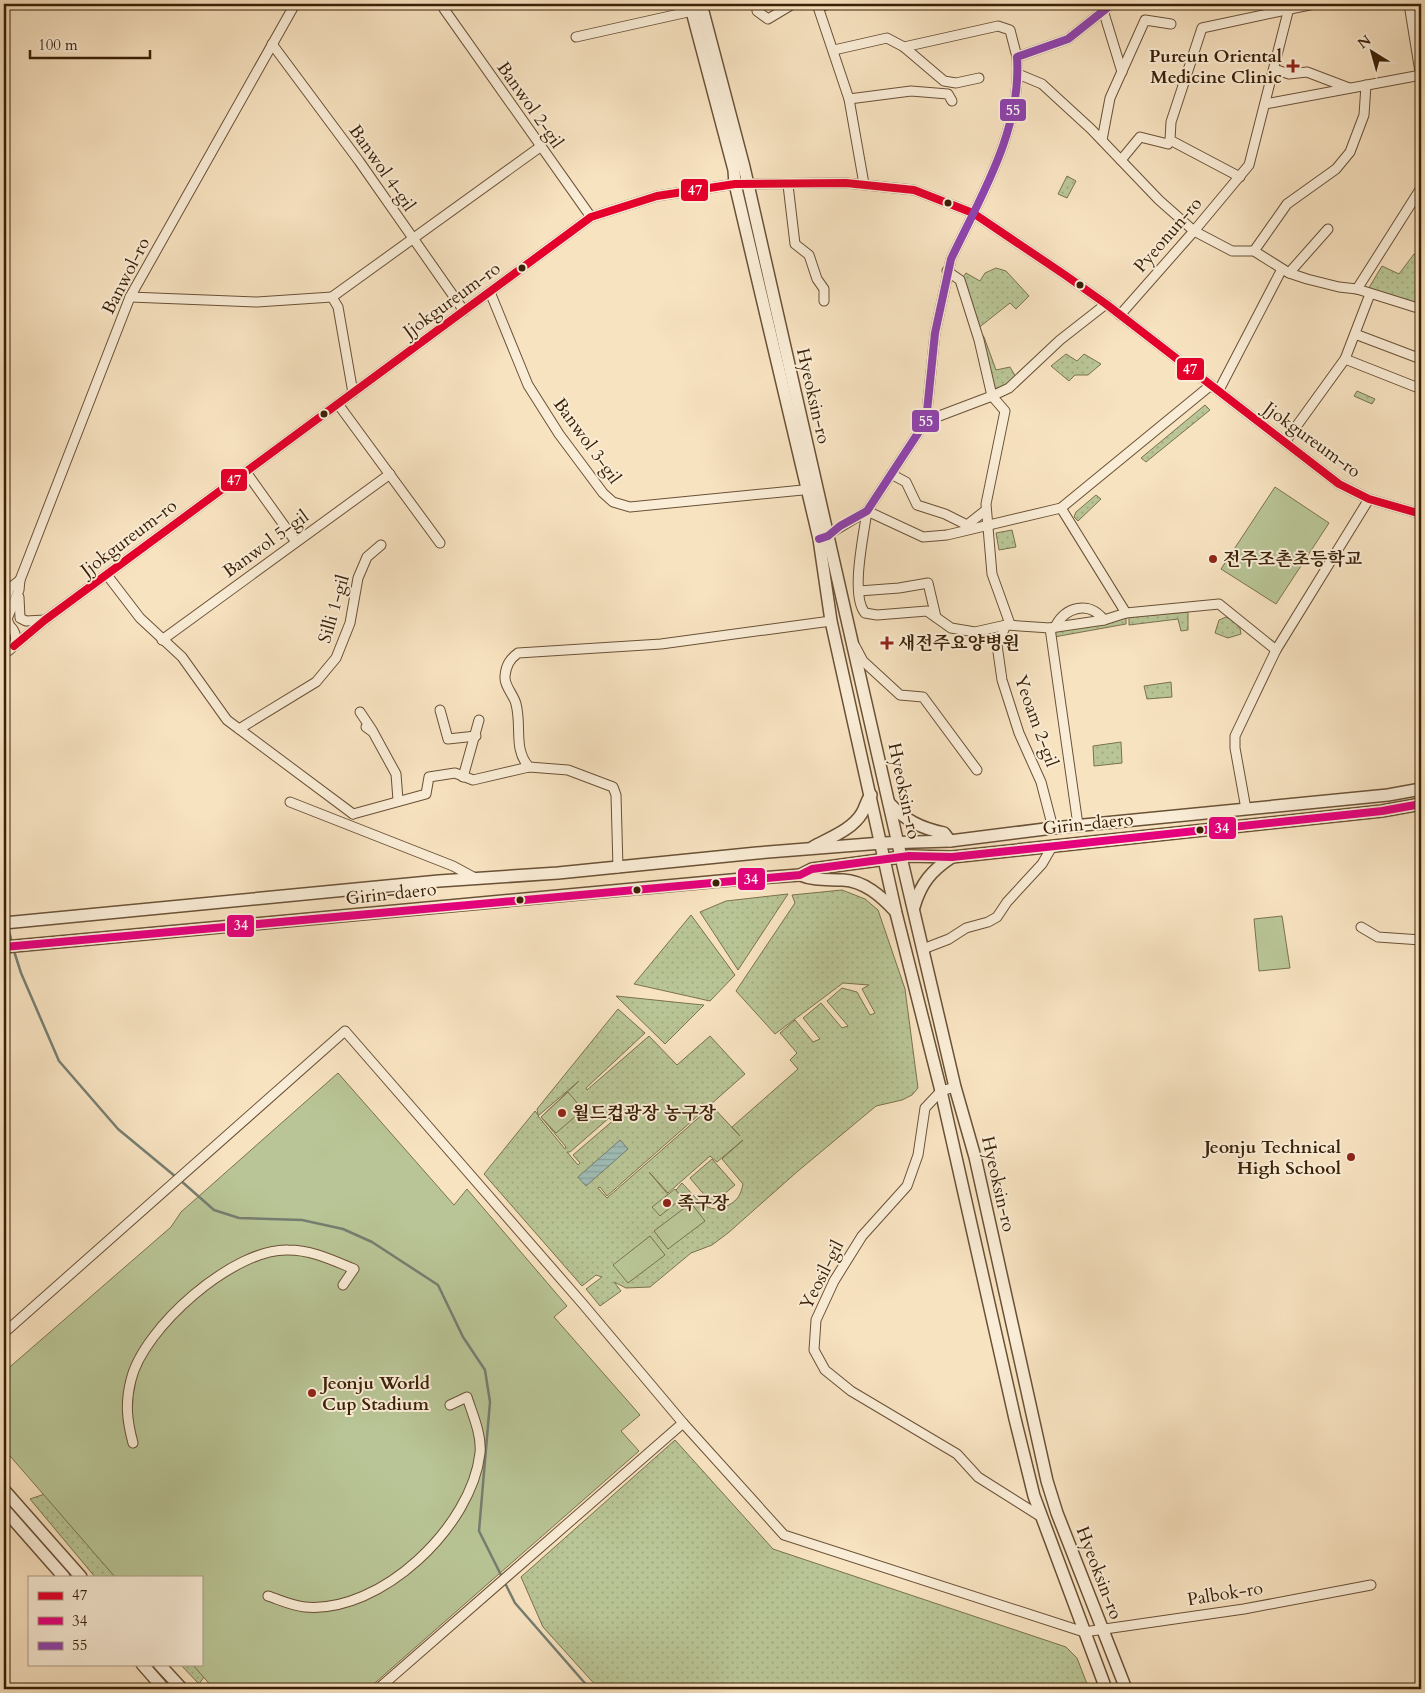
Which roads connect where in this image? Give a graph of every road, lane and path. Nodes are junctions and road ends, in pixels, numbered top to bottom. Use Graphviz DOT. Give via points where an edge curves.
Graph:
graph roads {
  1 [pos="295,4"];
  2 [pos="793,4"];
  3 [pos="829,4"];
  4 [pos="1112,4"];
  5 [pos="1314,4"];
  6 [pos="1409,4"];
  7 [pos="1418,4"];
  8 [pos="818,6"];
  9 [pos="1290,6"];
  10 [pos="696,7"];
  11 [pos="1421,8"];
  12 [pos="444,9"];
  13 [pos="1104,10"];
  14 [pos="757,11"];
  15 [pos="1171,24"];
  16 [pos="576,37"];
  17 [pos="272,44"];
  18 [pos="904,47"];
  19 [pos="834,50"];
  20 [pos="1017,57"];
  21 [pos="1274,69"];
  22 [pos="1122,72"];
  23 [pos="1018,74"];
  24 [pos="1421,76"];
  25 [pos="979,78"];
  26 [pos="1366,85"];
  27 [pos="1349,88"];
  28 [pos="849,99"];
  29 [pos="952,101"];
  30 [pos="1265,104"];
  31 [pos="1102,140"];
  32 [pos="1170,140"];
  33 [pos="540,147"];
  34 [pos="1121,160"];
  35 [pos="1240,177"];
  36 [pos="741,184"];
  37 [pos="864,184"];
  38 [pos="788,185"];
  39 [pos="1421,188"];
  40 [pos="972,213"];
  41 [pos="591,217"];
  42 [pos="1328,229"];
  43 [pos="1194,231"];
  44 [pos="412,238"];
  45 [pos="1254,251"];
  46 [pos="947,271"];
  47 [pos="1286,271"];
  48 [pos="1357,289"];
  49 [pos="490,292"];
  50 [pos="1370,294"];
  51 [pos="130,297"];
  52 [pos="332,297"];
  53 [pos="824,301"];
  54 [pos="1106,304"];
  55 [pos="1421,309"];
  56 [pos="464,311"];
  57 [pos="1120,315"];
  58 [pos="1355,334"];
  59 [pos="1345,359"];
  60 [pos="1421,359"];
  61 [pos="1215,388"];
  62 [pos="1421,389"];
  63 [pos="354,393"];
  64 [pos="992,396"];
  65 [pos="338,404"];
  66 [pos="926,420"];
  67 [pos="1285,442"];
  68 [pos="246,472"];
  69 [pos="390,474"];
  70 [pos="891,474"];
  71 [pos="812,489"];
  72 [pos="1369,499"];
  73 [pos="1061,508"];
  74 [pos="986,510"];
  75 [pos="867,511"];
  76 [pos="1421,514"];
  77 [pos="988,526"];
  78 [pos="823,538"];
  79 [pos="296,542"];
  80 [pos="440,543"];
  81 [pos="381,544"];
  82 [pos="107,575"];
  83 [pos="20,580"];
  84 [pos="859,588"];
  85 [pos="18,594"];
  86 [pos="4,602"];
  87 [pos="1126,613"];
  88 [pos="936,617"];
  89 [pos="45,620"];
  90 [pos="1104,620"];
  91 [pos="831,621"];
  92 [pos="9,625"];
  93 [pos="1008,625"];
  94 [pos="1053,628"];
  95 [pos="162,640"];
  96 [pos="14,646"];
  97 [pos="853,648"];
  98 [pos="1276,650"];
  99 [pos="4,653"];
  100 [pos="440,710"];
  101 [pos="360,712"];
  102 [pos="479,720"];
  103 [pos="239,729"];
  104 [pos="476,736"];
  105 [pos="529,768"];
  106 [pos="977,770"];
  107 [pos="463,777"];
  108 [pos="1421,789"];
  109 [pos="871,795"];
  110 [pos="398,800"];
  111 [pos="290,802"];
  112 [pos="888,802"];
  113 [pos="1421,804"];
  114 [pos="1246,809"];
  115 [pos="353,814"];
  116 [pos="349,824"];
  117 [pos="1078,825"];
  118 [pos="1054,828"];
  119 [pos="950,842"];
  120 [pos="882,843"];
  121 [pos="898,843"];
  122 [pos="1053,845"];
  123 [pos="807,850"];
  124 [pos="901,857"];
  125 [pos="952,857"];
  126 [pos="885,860"];
  127 [pos="618,868"];
  128 [pos="800,875"];
  129 [pos="760,878"];
  130 [pos="477,879"];
  131 [pos="742,879"];
  132 [pos="913,909"];
  133 [pos="896,913"];
  134 [pos="4,923"];
  135 [pos="1361,927"];
  136 [pos="1421,940"];
  137 [pos="4,947"];
  138 [pos="923,949"];
  139 [pos="955,1087"];
  140 [pos="941,1091"];
  141 [pos="343,1285"];
  142 [pos="4,1333"];
  143 [pos="450,1405"];
  144 [pos="683,1423"];
  145 [pos="133,1444"];
  146 [pos="4,1490"];
  147 [pos="4,1509"];
  148 [pos="1043,1518"];
  149 [pos="63,1576"];
  150 [pos="80,1576"];
  151 [pos="1371,1585"];
  152 [pos="268,1596"];
  153 [pos="1102,1629"];
  154 [pos="1084,1632"];
  155 [pos="144,1666"];
  156 [pos="161,1666"];
  157 [pos="164,1689"];
  158 [pos="182,1689"];
  159 [pos="378,1689"];
  160 [pos="1106,1689"];
  161 [pos="1126,1689"];
  1 -- 17 [label="street, Banwol-ro"];
  2 -- 14 [label="street" via="768,19"];
  3 -- 8 [label="street"];
  4 -- 13 [label="street"];
  5 -- 9 [label="street"];
  6 -- 24 [label="street"];
  7 -- 11 [label="street"];
  8 -- 19 [label="street"];
  9 -- 21 [label="street, Pyeonun-ro"];
  9 -- 32 [label="street" via="1202,28 1171,122"];
  10 -- 16 [label="street, Hyeoksin-ro"];
  10 -- 36 [label="street, Hyeoksin-ro" via="734,170"];
  12 -- 33 [label="street, Banwol 2-gil"];
  13 -- 20 [label="street" via="1068,38"];
  13 -- 22 [label="street"];
  15 -- 22 [label="street" via="1145,20"];
  17 -- 44 [label="street, Banwol 4-gil"];
  17 -- 51 [label="street, Banwol-ro"];
  18 -- 19 [label="street" via="887,38"];
  18 -- 20 [label="street" via="998,26 1010,30"];
  18 -- 25 [label="street" via="944,81 956,83"];
  19 -- 28 [label="street"];
  20 -- 23 [label="street"];
  21 -- 27 [label="street" via="1289,74 1307,72"];
  21 -- 30 [label="street, Pyeonun-ro"];
  22 -- 31 [label="street" via="1110,98"];
  23 -- 31 [label="street" via="1042,84"];
  23 -- 40 [label="street" via="1005,143"];
  24 -- 26 [label="street"];
  26 -- 27 [label="street"];
  26 -- 45 [label="street" via="1364,115 1350,152 1336,169 1287,204"];
  27 -- 30 [label="street"];
  28 -- 29 [label="street" via="911,91 948,94"];
  28 -- 37 [label="street"];
  30 -- 35 [label="street, Pyeonun-ro" via="1249,165"];
  31 -- 34 [label="street"];
  32 -- 34 [label="street" via="1168,144 1140,137"];
  32 -- 35 [label="street"];
  33 -- 41 [label="street, Banwol 2-gil"];
  33 -- 44 [label="street"];
  34 -- 43 [label="street"];
  35 -- 43 [label="street, Pyeonun-ro"];
  36 -- 38 [label="street, Jjokgureum-ro"];
  36 -- 41 [label="street, Jjokgureum-ro" via="658,196"];
  36 -- 71 [label="street, Hyeoksin-ro"];
  37 -- 38 [label="street, Jjokgureum-ro"];
  37 -- 40 [label="street, Jjokgureum-ro" via="914,190"];
  38 -- 53 [label="street" via="795,244 809,255 824,289"];
  39 -- 48 [label="street"];
  40 -- 46 [label="street"];
  40 -- 54 [label="street, Jjokgureum-ro"];
  41 -- 49 [label="street, Jjokgureum-ro"];
  42 -- 47 [label="street"];
  43 -- 45 [label="street" via="1232,251"];
  43 -- 57 [label="street, Pyeonun-ro"];
  44 -- 52 [label="street"];
  44 -- 56 [label="street, Banwol 4-gil"];
  45 -- 47 [label="street"];
  46 -- 64 [label="street" via="960,280"];
  46 -- 66 [label="street" via="935,333"];
  47 -- 48 [label="street"];
  47 -- 61 [label="street"];
  48 -- 50 [label="street"];
  49 -- 56 [label="street, Jjokgureum-ro"];
  49 -- 71 [label="street, Banwol 3-gil" via="528,385 559,434 613,502 630,508"];
  50 -- 55 [label="street"];
  50 -- 58 [label="street"];
  51 -- 52 [label="street" via="257,302"];
  51 -- 83 [label="street, Banwol-ro"];
  52 -- 63 [label="street" via="338,307"];
  54 -- 57 [label="street, Jjokgureum-ro"];
  54 -- 64 [label="street" via="1060,340 1009,388"];
  56 -- 63 [label="street, Jjokgureum-ro"];
  57 -- 61 [label="street, Jjokgureum-ro"];
  58 -- 59 [label="street"];
  58 -- 60 [label="street"];
  59 -- 62 [label="street"];
  59 -- 67 [label="street"];
  61 -- 67 [label="street, Jjokgureum-ro"];
  61 -- 73 [label="street"];
  63 -- 65 [label="street, Jjokgureum-ro"];
  64 -- 66 [label="street"];
  64 -- 74 [label="street" via="1005,411"];
  65 -- 68 [label="street, Jjokgureum-ro"];
  65 -- 69 [label="street"];
  66 -- 70 [label="street"];
  67 -- 72 [label="street, Jjokgureum-ro" via="1340,484"];
  68 -- 79 [label="street"];
  68 -- 82 [label="street, Jjokgureum-ro"];
  69 -- 79 [label="street, Banwol 5-gil"];
  69 -- 80 [label="street"];
  70 -- 74 [label="street" via="906,482 917,505 945,514 967,526"];
  70 -- 75 [label="street"];
  71 -- 78 [label="street, Hyeoksin-ro"];
  72 -- 76 [label="street, Jjokgureum-ro"];
  72 -- 98 [label="street"];
  73 -- 77 [label="street"];
  73 -- 87 [label="street"];
  74 -- 77 [label="street"];
  75 -- 77 [label="street" via="923,537"];
  75 -- 78 [label="street"];
  75 -- 84 [label="street"];
  77 -- 93 [label="street" via="992,574"];
  78 -- 91 [label="street, Hyeoksin-ro"];
  78 -- 97 [label="street, Hyeoksin-ro"];
  79 -- 95 [label="street, Banwol 5-gil"];
  81 -- 103 [label="street, Silli 1-gil" via="367,557 358,578 350,622 336,658 316,682"];
  82 -- 89 [label="street, Jjokgureum-ro"];
  82 -- 95 [label="street" via="140,618"];
  83 -- 85 [label="street"];
  83 -- 86 [label="street" via="10,588"];
  84 -- 88 [label="street" via="862,609 872,615 927,612"];
  84 -- 88 [label="street" via="899,588 928,583"];
  85 -- 89 [label="street" via="20,618 26,621"];
  85 -- 92 [label="street" via="7,619"];
  87 -- 90 [label="street"];
  87 -- 98 [label="street" via="1219,604"];
  88 -- 93 [label="street" via="951,628 975,632"];
  89 -- 92 [label="street" via="21,630"];
  89 -- 96 [label="street"];
  90 -- 94 [label="street"];
  90 -- 94 [label="street" via="1092,609 1081,607 1065,614"];
  91 -- 105 [label="street" via="661,644 518,653 508,664 505,680 516,704 519,752"];
  91 -- 109 [label="street, Hyeoksin-ro"];
  92 -- 96 [label="street" via="16,637"];
  93 -- 94 [label="street"];
  93 -- 118 [label="street, Yeoam 2-gil" via="998,644 1002,680 1019,733 1041,782"];
  94 -- 117 [label="street, Girin-daero"];
  95 -- 103 [label="street" via="182,658 227,720"];
  96 -- 99 [label="street"];
  97 -- 106 [label="street" via="855,646 864,661 900,695 923,697"];
  97 -- 112 [label="street, Hyeoksin-ro"];
  98 -- 114 [label="street" via="1235,736"];
  100 -- 104 [label="street" via="448,739"];
  101 -- 110 [label="street" via="396,774"];
  102 -- 104 [label="street"];
  103 -- 115 [label="street"];
  104 -- 107 [label="street"];
  105 -- 107 [label="street" via="473,780"];
  105 -- 127 [label="street" via="568,770 613,787 616,794"];
  107 -- 110 [label="street" via="455,773 429,777 426,794"];
  108 -- 114 [label="street, Girin-daero"];
  109 -- 120 [label="street, Hyeoksin-ro"];
  109 -- 123 [label="street" via="862,813 847,829"];
  110 -- 115 [label="street"];
  111 -- 116 [label="street"];
  112 -- 119 [label="street" via="914,824 944,833"];
  112 -- 121 [label="street, Hyeoksin-ro"];
  113 -- 122 [label="street, Girin-daero" via="1382,811"];
  114 -- 117 [label="street, Girin-daero"];
  115 -- 116 [label="street"];
  116 -- 130 [label="street"];
  117 -- 118 [label="street, Girin-daero"];
  118 -- 119 [label="street, Girin-daero"];
  119 -- 121 [label="street, Girin-daero"];
  120 -- 121 [label="street, Girin-daero"];
  120 -- 123 [label="street, Girin-daero"];
  120 -- 126 [label="street, Hyeoksin-ro"];
  121 -- 124 [label="street, Hyeoksin-ro"];
  122 -- 125 [label="street, Girin-daero"];
  122 -- 138 [label="street" via="1042,864 997,917"];
  123 -- 127 [label="street, Girin-daero"];
  124 -- 125 [label="street, Girin-daero"];
  124 -- 126 [label="street, Girin-daero"];
  124 -- 132 [label="street, Hyeoksin-ro"];
  125 -- 132 [label="street" via="927,875"];
  126 -- 128 [label="street, Girin-daero" via="812,869"];
  126 -- 133 [label="street, Hyeoksin-ro"];
  127 -- 130 [label="street, Girin-daero"];
  128 -- 129 [label="street, Girin-daero"];
  128 -- 133 [label="street" via="813,880 860,883 885,900"];
  130 -- 134 [label="street, Girin-daero"];
  131 -- 137 [label="street, Girin-daero"];
  132 -- 138 [label="street, Hyeoksin-ro"];
  133 -- 140 [label="street, Hyeoksin-ro"];
  135 -- 136 [label="street" via="1378,937"];
  138 -- 139 [label="street, Hyeoksin-ro"];
  139 -- 140 [label="street"];
  139 -- 153 [label="street, Hyeoksin-ro" via="977,1166 1047,1481"];
  140 -- 148 [label="street, Hyeoksin-ro" via="1015,1419 1034,1496"];
  140 -- 148 [label="street, Yeosil-gil" via="925,1108 918,1154 907,1186 862,1236 834,1281 816,1320 814,1350 825,1370 851,1390 957,1454 978,1477"];
  141 -- 145 [label="street" via="354,1269 311,1252 287,1249 256,1256 212,1280 170,1316 145,1347 131,1378 126,1407"];
  142 -- 144 [label="street" via="345,1031"];
  143 -- 152 [label="street" via="467,1397 480,1451 476,1473 460,1508 419,1559 378,1590 336,1605 304,1607"];
  144 -- 154 [label="street" via="784,1535"];
  144 -- 159 [label="street"];
  146 -- 150 [label="street"];
  147 -- 149 [label="street"];
  148 -- 154 [label="street, Hyeoksin-ro"];
  151 -- 153 [label="street, Palbok-ro"];
  153 -- 154 [label="street, Palbok-ro"];
  153 -- 161 [label="street, Hyeoksin-ro"];
  154 -- 160 [label="street, Hyeoksin-ro"];
  155 -- 157 [label="street"];
  156 -- 158 [label="street"];
}
